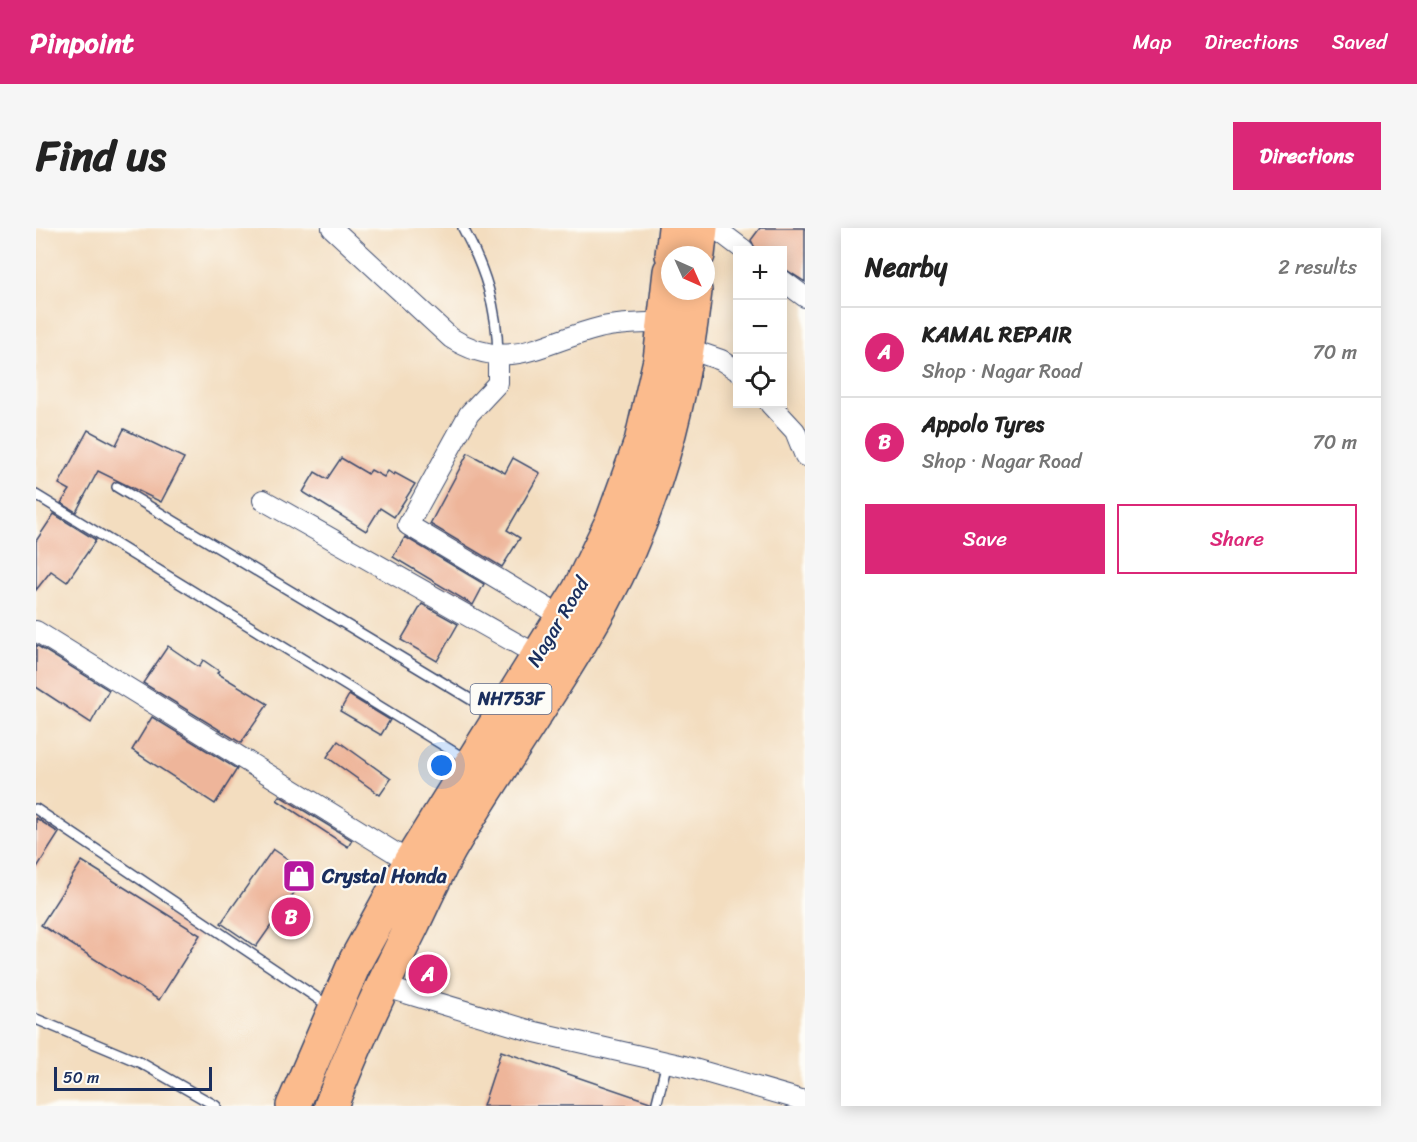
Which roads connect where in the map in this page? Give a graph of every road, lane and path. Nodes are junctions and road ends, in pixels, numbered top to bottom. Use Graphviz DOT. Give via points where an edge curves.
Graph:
graph roads {
  1 [pos="332,228"];
  2 [pos="463,228"];
  3 [pos="675,228"];
  4 [pos="701,228"];
  5 [pos="715,228"];
  6 [pos="673,246"];
  7 [pos="699,246"];
  8 [pos="739,246"];
  9 [pos="787,283"];
  10 [pos="805,297"];
  11 [pos="666,300"];
  12 [pos="694,300"];
  13 [pos="663,322"];
  14 [pos="689,349"];
  15 [pos="498,356"];
  16 [pos="733,368"];
  17 [pos="774,408"];
  18 [pos="800,432"];
  19 [pos="805,456"];
  20 [pos="117,487"];
  21 [pos="36,495"];
  22 [pos="263,500"];
  23 [pos="562,617"];
  24 [pos="36,631"];
  25 [pos="537,655"];
  26 [pos="500,717"];
  27 [pos="471,763"];
  28 [pos="36,809"];
  29 [pos="410,862"];
  30 [pos="382,986"];
  31 [pos="334,1009"];
  32 [pos="36,1019"];
  33 [pos="667,1062"];
  34 [pos="805,1101"];
  35 [pos="335,1105"];
  36 [pos="216,1106"];
  37 [pos="293,1106"];
  38 [pos="656,1106"];
  1 -- 15 [label="street" via="451,338 472,351"];
  2 -- 15 [label="lane" via="482,263 492,295"];
  3 -- 6 [label="highway"];
  4 -- 7 [label="highway"];
  5 -- 8 [label="street"];
  9 -- 10 [label="street"];
  11 -- 13 [label="highway, Nagar Road / NH753F"];
  12 -- 14 [label="highway, Nagar Road / NH753F"];
  13 -- 15 [label="street" via="601,327"];
  13 -- 23 [label="highway, Nagar Road / NH753F" via="660,360 641,442 614,519"];
  14 -- 16 [label="street"];
  14 -- 30 [label="highway, Nagar Road / NH753F" via="668,448 638,529 609,590 450,849"];
  15 -- 23 [label="street" via="498,383 469,414 408,525"];
  17 -- 18 [label="street"];
  18 -- 19 [label="street"];
  20 -- 26 [label="lane"];
  21 -- 27 [label="lane"];
  22 -- 25 [label="street"];
  23 -- 25 [label="highway, Nagar Road / NH753F"];
  24 -- 29 [label="street"];
  25 -- 26 [label="highway, Nagar Road / NH753F"];
  26 -- 27 [label="highway, Nagar Road / NH753F"];
  27 -- 29 [label="highway, Nagar Road / NH753F"];
  28 -- 31 [label="lane"];
  29 -- 31 [label="highway, Nagar Road / NH753F"];
  30 -- 33 [label="street" via="535,1032"];
  30 -- 35 [label="highway, Nagar Road / NH753F"];
  31 -- 37 [label="highway, Nagar Road / NH753F"];
  32 -- 36 [label="lane" via="141,1063"];
  33 -- 34 [label="street"];
  33 -- 38 [label="lane"];
}
